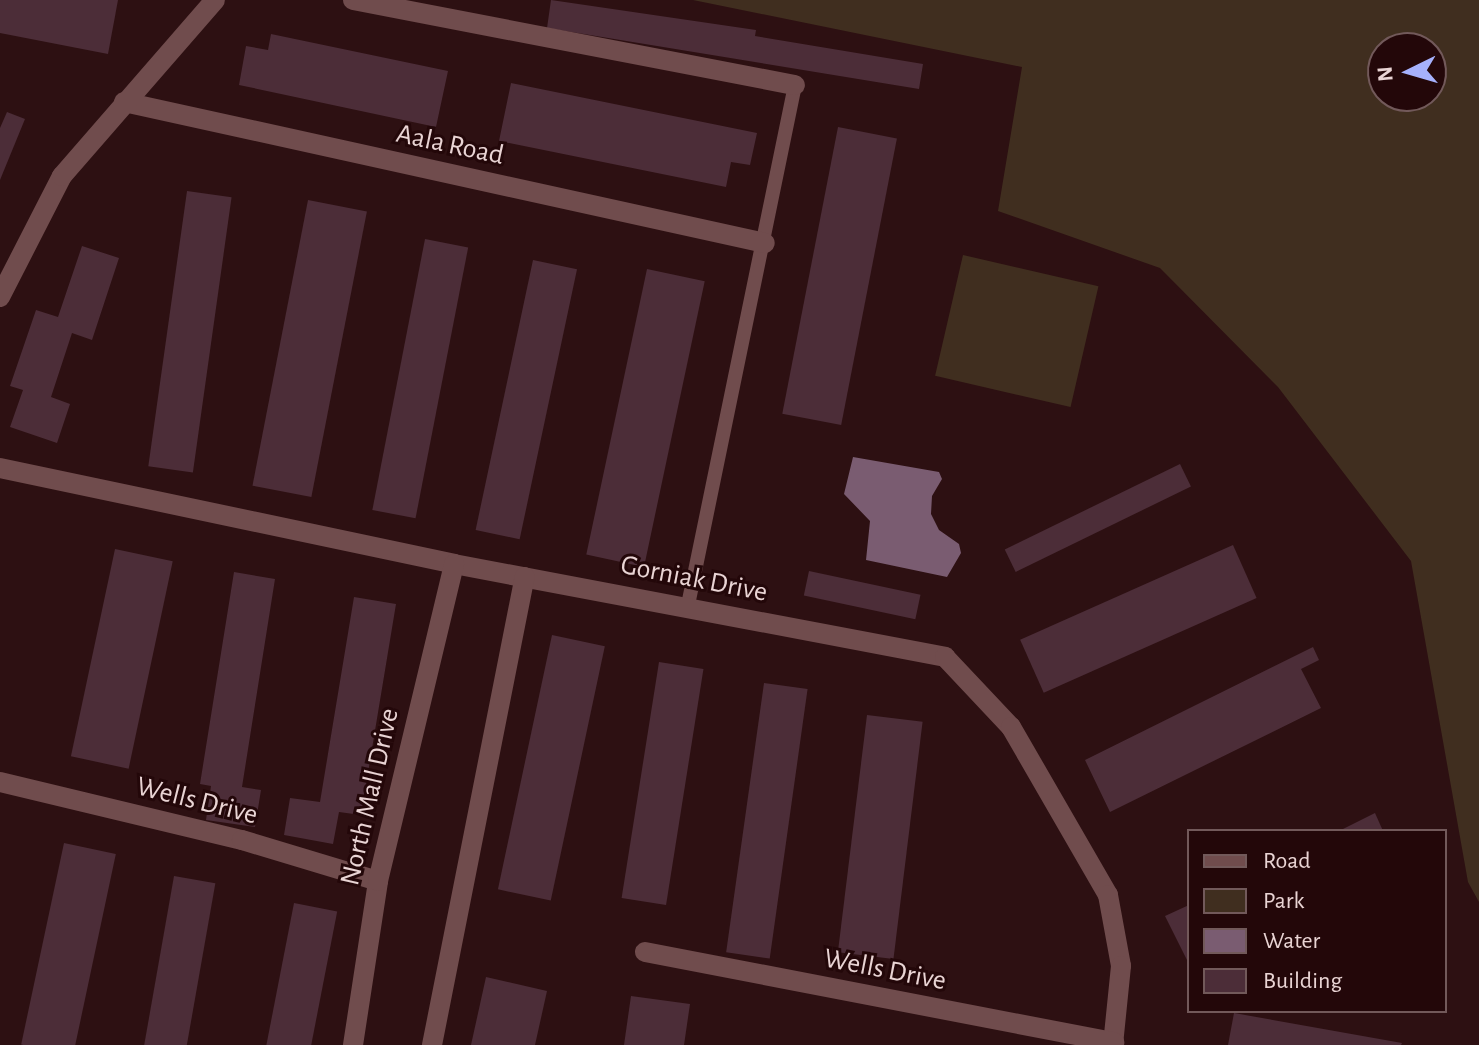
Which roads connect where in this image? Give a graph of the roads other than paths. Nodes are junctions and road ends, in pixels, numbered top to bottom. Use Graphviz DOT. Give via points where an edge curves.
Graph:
graph roads {
  1 [pos="215,0"];
  2 [pos="353,0"];
  3 [pos="795,85"];
  4 [pos="124,102"];
  5 [pos="765,243"];
  6 [pos="0,297"];
  7 [pos="0,468"];
  8 [pos="454,564"];
  9 [pos="525,577"];
  10 [pos="688,605"];
  11 [pos="0,782"];
  12 [pos="378,881"];
  13 [pos="645,952"];
  14 [pos="1113,1044"];
  15 [pos="353,1045"];
  16 [pos="432,1045"];
  1 -- 4 [label="street"];
  2 -- 3 [label="street"];
  3 -- 5 [label="lane"];
  4 -- 5 [label="street, Aala Road"];
  4 -- 6 [label="street" via="62,176"];
  5 -- 10 [label="lane"];
  7 -- 8 [label="street, Gorniak Drive"];
  8 -- 9 [label="street, Gorniak Drive"];
  8 -- 12 [label="street, North Mall Drive"];
  9 -- 10 [label="street, Gorniak Drive"];
  9 -- 16 [label="street"];
  10 -- 14 [label="street, Gorniak Drive" via="945,657 959,667 1011,727 1108,895 1121,966"];
  11 -- 12 [label="street, Wells Drive" via="242,840"];
  12 -- 15 [label="street, North Mall Drive"];
  13 -- 14 [label="street, Wells Drive"];
}
